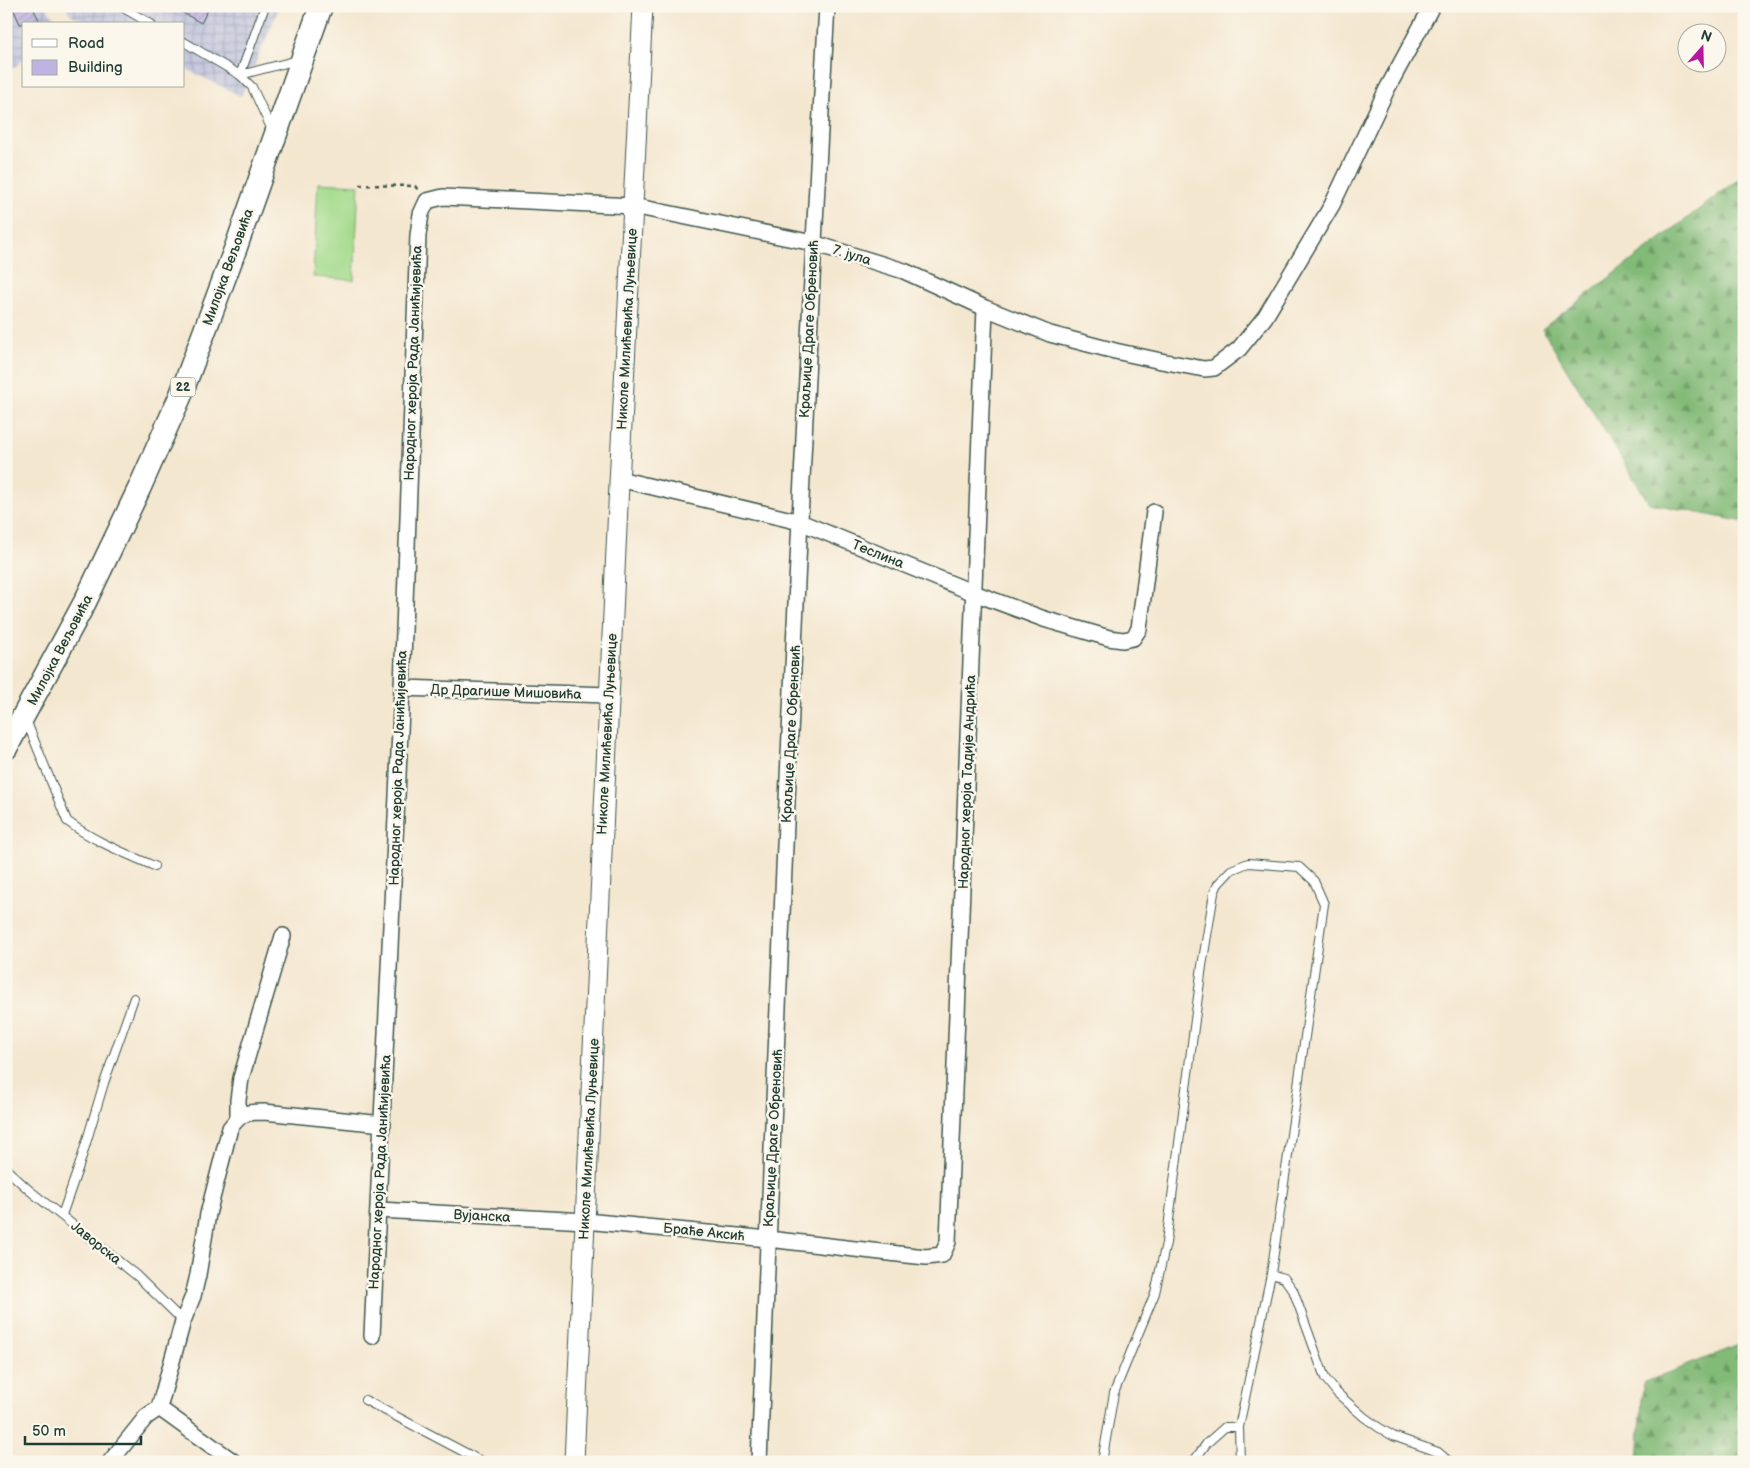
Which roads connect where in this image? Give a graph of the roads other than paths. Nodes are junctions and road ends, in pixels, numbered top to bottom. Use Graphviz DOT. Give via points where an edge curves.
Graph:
graph roads {
  1 [pos="120,6"];
  2 [pos="265,6"];
  3 [pos="321,6"];
  4 [pos="643,6"];
  5 [pos="827,6"];
  6 [pos="1432,6"];
  7 [pos="148,22"];
  8 [pos="185,43"];
  9 [pos="302,59"];
  10 [pos="240,75"];
  11 [pos="276,136"];
  12 [pos="427,201"];
  13 [pos="633,206"];
  14 [pos="813,243"];
  15 [pos="986,308"];
  16 [pos="619,478"];
  17 [pos="1154,512"];
  18 [pos="800,522"];
  19 [pos="974,593"];
  20 [pos="402,688"];
  21 [pos="609,695"];
  22 [pos="25,716"];
  23 [pos="8,740"];
  24 [pos="154,866"];
  25 [pos="283,936"];
  26 [pos="134,998"];
  27 [pos="238,1117"];
  28 [pos="383,1124"];
  29 [pos="6,1169"];
  30 [pos="378,1210"];
  31 [pos="62,1215"];
  32 [pos="586,1221"];
  33 [pos="768,1239"];
  34 [pos="942,1256"];
  35 [pos="1272,1274"];
  36 [pos="183,1321"];
  37 [pos="372,1336"];
  38 [pos="365,1400"];
  39 [pos="159,1408"];
  40 [pos="1239,1427"];
  41 [pos="479,1461"];
  42 [pos="110,1462"];
  43 [pos="234,1462"];
  44 [pos="574,1462"];
  45 [pos="759,1462"];
  46 [pos="1102,1462"];
  47 [pos="1193,1462"];
  48 [pos="1240,1462"];
  49 [pos="1450,1462"];
  1 -- 7 [label="lane"];
  2 -- 10 [label="lane"];
  3 -- 9 [label="main road, Милојка Вељовића / 22"];
  4 -- 13 [label="street, Николе Милићевића Луњевице"];
  5 -- 14 [label="street, Краљице Драге Обреновић"];
  6 -- 15 [label="street, 7. јула" via="1387,89 1332,205 1265,317 1227,360 1214,368 1204,369 1115,351 1050,334"];
  8 -- 10 [label="lane"];
  9 -- 10 [label="lane"];
  9 -- 11 [label="main road, Милојка Вељовића / 22"];
  10 -- 11 [label="lane" via="258,97"];
  11 -- 22 [label="main road, Милојка Вељовића / 22" via="180,397 97,577"];
  12 -- 13 [label="street, 7. јула" via="443,197"];
  12 -- 20 [label="street, Народног хероја Рада Јанићијевића" via="418,235"];
  13 -- 14 [label="street, 7. јула"];
  13 -- 16 [label="street, Николе Милићевића Луњевице"];
  14 -- 15 [label="street, 7. јула" via="904,271"];
  14 -- 18 [label="street, Краљице Драге Обреновић"];
  15 -- 19 [label="street, Народног хероја Тадије Андрића"];
  16 -- 18 [label="street, Теслина"];
  16 -- 21 [label="street, Николе Милићевића Луњевице"];
  17 -- 19 [label="street, Теслина" via="1139,629 1133,638 1109,638 1044,619"];
  18 -- 19 [label="street, Теслина"];
  18 -- 33 [label="street, Краљице Драге Обреновић"];
  19 -- 34 [label="street, Народног хероја Тадије Андрића" via="948,1242"];
  20 -- 21 [label="street, Др Драгише Мишовића"];
  20 -- 28 [label="street, Народног хероја Рада Јанићијевића"];
  21 -- 32 [label="street, Николе Милићевића Луњевице"];
  22 -- 23 [label="main road, Милојка Вељовића / 22"];
  22 -- 24 [label="lane" via="67,821 92,837"];
  25 -- 27 [label="street" via="241,1078"];
  26 -- 31 [label="lane"];
  27 -- 28 [label="street" via="250,1112 264,1112"];
  27 -- 36 [label="street" via="230,1128 208,1214 197,1282"];
  28 -- 30 [label="street, Народног хероја Рада Јанићијевића"];
  29 -- 31 [label="lane, Јаворска"];
  30 -- 32 [label="street, Вујанска"];
  30 -- 37 [label="street, Народног хероја Рада Јанићијевића"];
  31 -- 36 [label="lane, Јаворска" via="137,1276"];
  32 -- 33 [label="street, Браће Аксић"];
  32 -- 44 [label="street, Николе Милићевића Луњевице"];
  33 -- 34 [label="street, Браће Аксић" via="926,1257"];
  33 -- 45 [label="street, Краљице Драге Обреновић"];
  35 -- 40 [label="lane"];
  35 -- 46 [label="lane" via="1324,904 1314,882 1299,867 1248,863 1231,870 1214,892 1161,1270 1147,1315 1114,1393"];
  35 -- 49 [label="lane" via="1284,1278 1293,1290 1325,1378 1337,1393 1392,1436 1438,1452"];
  36 -- 39 [label="street"];
  38 -- 41 [label="lane"];
  39 -- 42 [label="street" via="146,1416"];
  39 -- 43 [label="street"];
  40 -- 47 [label="lane" via="1225,1427 1207,1442"];
  40 -- 48 [label="lane"];
}
